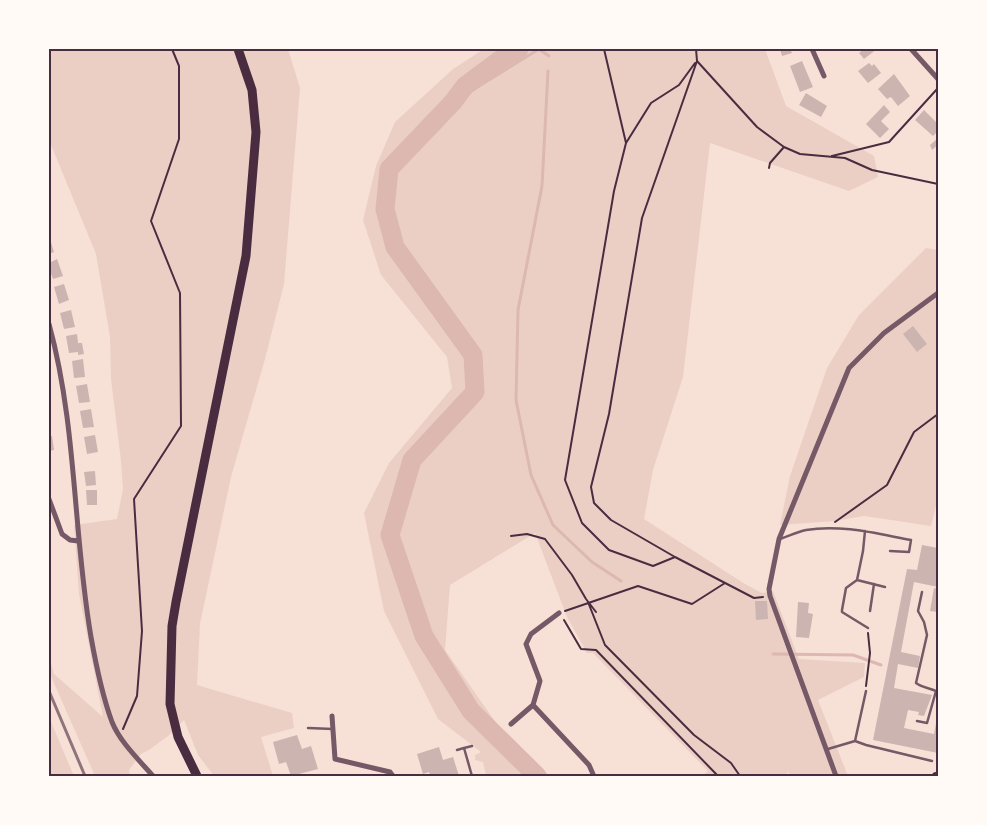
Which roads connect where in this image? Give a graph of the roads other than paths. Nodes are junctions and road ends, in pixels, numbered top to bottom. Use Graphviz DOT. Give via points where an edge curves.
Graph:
graph roads {
  1 [pos="238,49"];
  2 [pos="812,49"];
  3 [pos="911,49"];
  4 [pos="824,76"];
  5 [pos="938,78"];
  6 [pos="938,293"];
  7 [pos="49,324"];
  8 [pos="49,499"];
  9 [pos="865,531"];
  10 [pos="779,539"];
  11 [pos="78,541"];
  12 [pos="890,551"];
  13 [pos="857,580"];
  14 [pos="874,584"];
  15 [pos="885,587"];
  16 [pos="922,592"];
  17 [pos="870,611"];
  18 [pos="559,613"];
  19 [pos="868,628"];
  20 [pos="866,691"];
  21 [pos="937,691"];
  22 [pos="533,705"];
  23 [pos="332,716"];
  24 [pos="918,721"];
  25 [pos="511,724"];
  26 [pos="308,728"];
  27 [pos="333,729"];
  28 [pos="855,741"];
  29 [pos="472,746"];
  30 [pos="464,748"];
  31 [pos="826,749"];
  32 [pos="457,750"];
  33 [pos="932,761"];
  34 [pos="153,776"];
  35 [pos="197,776"];
  36 [pos="393,776"];
  37 [pos="472,776"];
  38 [pos="592,776"];
  39 [pos="836,776"];
  1 -- 35 [label="main road" via="252,90 256,132 246,256 172,626 170,704 178,737"];
  2 -- 4 [label="street"];
  3 -- 5 [label="street"];
  6 -- 10 [label="street" via="884,333 849,368"];
  7 -- 11 [label="street" via="71,449"];
  8 -- 11 [label="street" via="62,534"];
  9 -- 10 [label="lane" via="807,530"];
  9 -- 12 [label="lane" via="911,540 909,552"];
  9 -- 13 [label="lane"];
  10 -- 31 [label="street" via="770,596"];
  11 -- 34 [label="street" via="97,669 112,722"];
  13 -- 14 [label="lane"];
  13 -- 19 [label="lane" via="846,588 842,612"];
  14 -- 15 [label="lane"];
  14 -- 17 [label="lane"];
  16 -- 21 [label="lane" via="918,611 927,635 916,682"];
  18 -- 22 [label="street" via="530,634 526,644 540,681"];
  20 -- 28 [label="lane"];
  21 -- 24 [label="lane" via="927,723"];
  22 -- 25 [label="street"];
  22 -- 38 [label="street" via="589,765"];
  23 -- 27 [label="street"];
  26 -- 27 [label="lane"];
  27 -- 36 [label="street" via="335,759 390,772"];
  28 -- 31 [label="lane"];
  28 -- 33 [label="lane"];
  29 -- 30 [label="lane"];
  30 -- 32 [label="lane"];
  30 -- 37 [label="lane"];
  31 -- 39 [label="street"];
}
